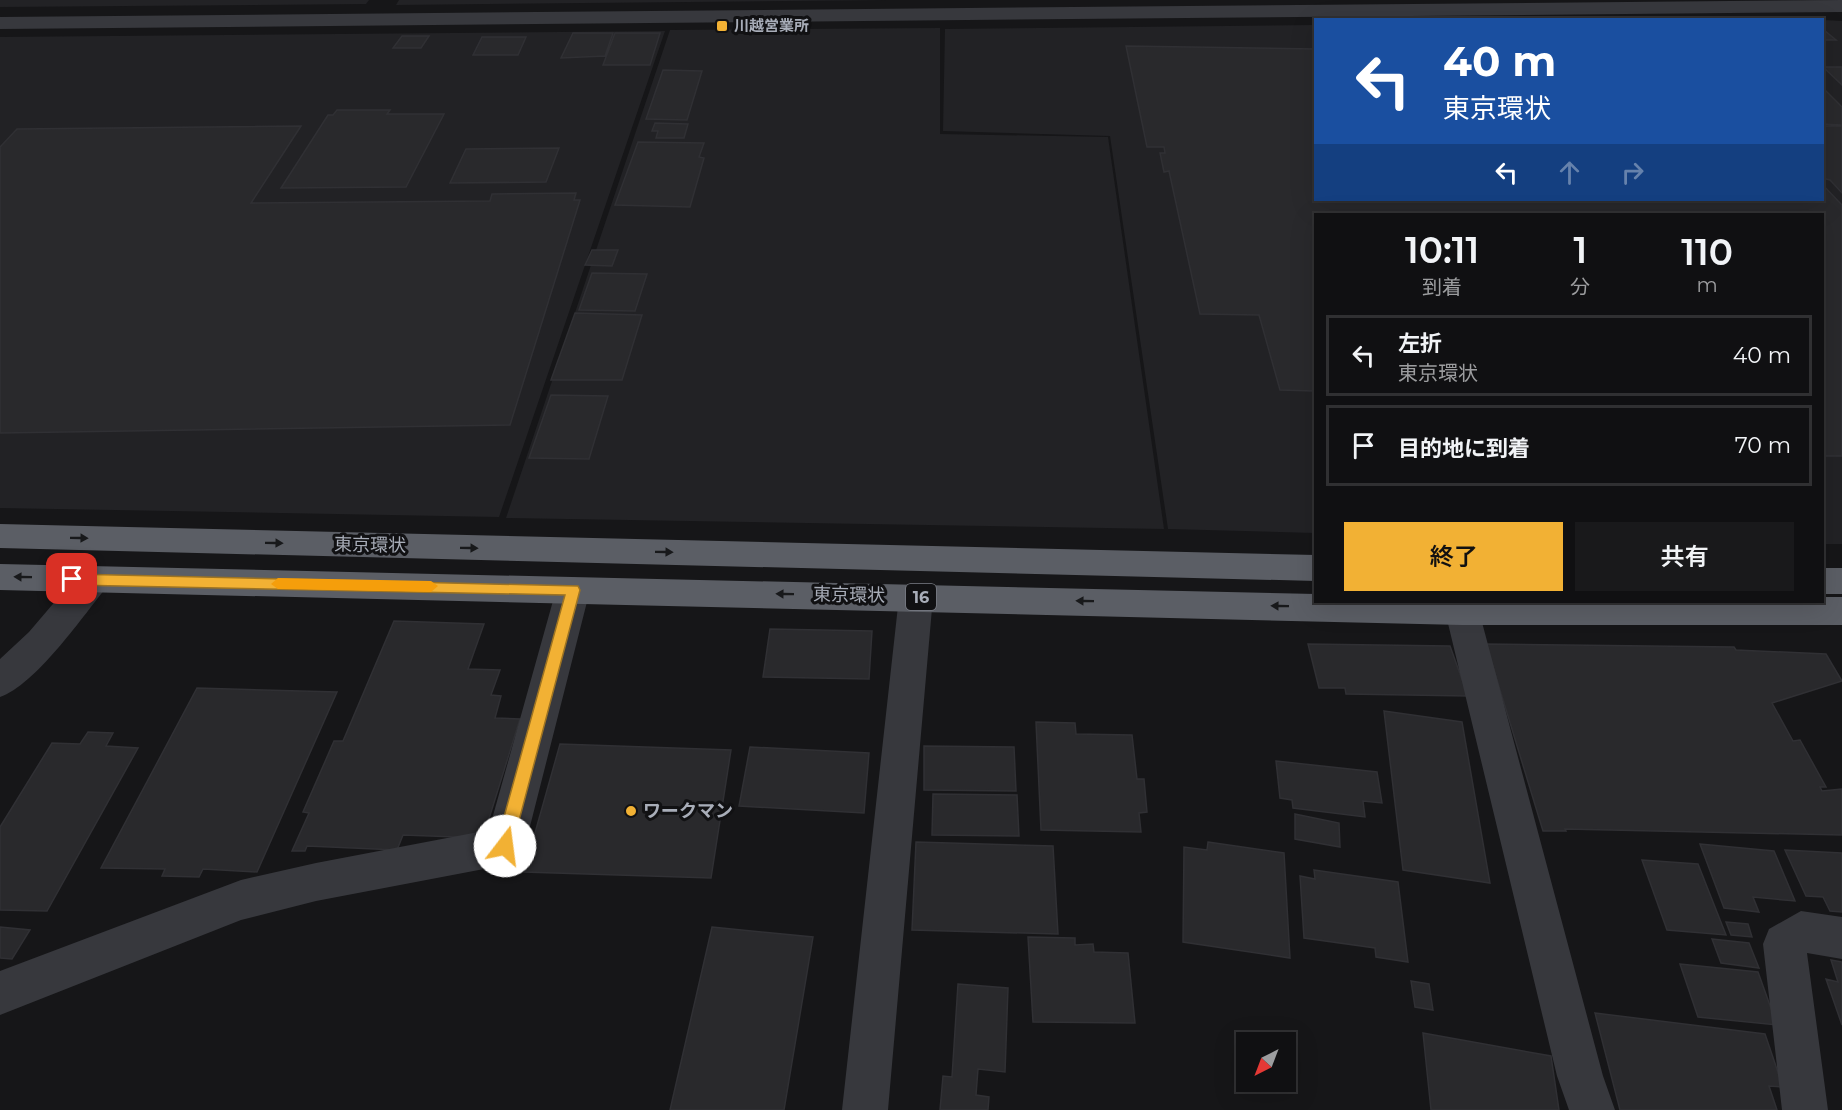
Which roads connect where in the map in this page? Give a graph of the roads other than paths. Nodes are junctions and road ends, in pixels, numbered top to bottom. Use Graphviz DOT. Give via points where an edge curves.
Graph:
graph roads {
  1 [pos="385,0"];
  2 [pos="1092,6"];
  3 [pos="1842,6"];
  4 [pos="373,19"];
  5 [pos="0,23"];
  6 [pos="0,536"];
  7 [pos="1314,568"];
  8 [pos="0,577"];
  9 [pos="93,580"];
  10 [pos="1824,581"];
  11 [pos="1842,581"];
  12 [pos="573,590"];
  13 [pos="916,597"];
  14 [pos="1462,611"];
  15 [pos="1842,611"];
  16 [pos="0,682"];
  17 [pos="1842,938"];
  18 [pos="0,993"];
  19 [pos="865,1110"];
  20 [pos="1592,1110"];
  21 [pos="1804,1110"];
  1 -- 4 [label="street"];
  2 -- 3 [label="street"];
  2 -- 4 [label="street"];
  4 -- 5 [label="street"];
  6 -- 7 [label="highway, 東京環状 / 16, one-way"];
  9 -- 8 [label="highway, 東京環状 / 16, one-way"];
  9 -- 12 [label="highway, 東京環状 / 16"];
  9 -- 16 [label="street" via="41,642"];
  10 -- 11 [label="highway"];
  13 -- 12 [label="highway, 東京環状 / 16, one-way"];
  12 -- 18 [label="street" via="505,846 241,900"];
  14 -- 13 [label="highway, 東京環状 / 16, one-way"];
  13 -- 19 [label="street"];
  14 -- 15 [label="highway, 東京環状 / 16"];
  14 -- 20 [label="street" via="1580,1076"];
  17 -- 21 [label="street" via="1801,932 1784,944"];
}
